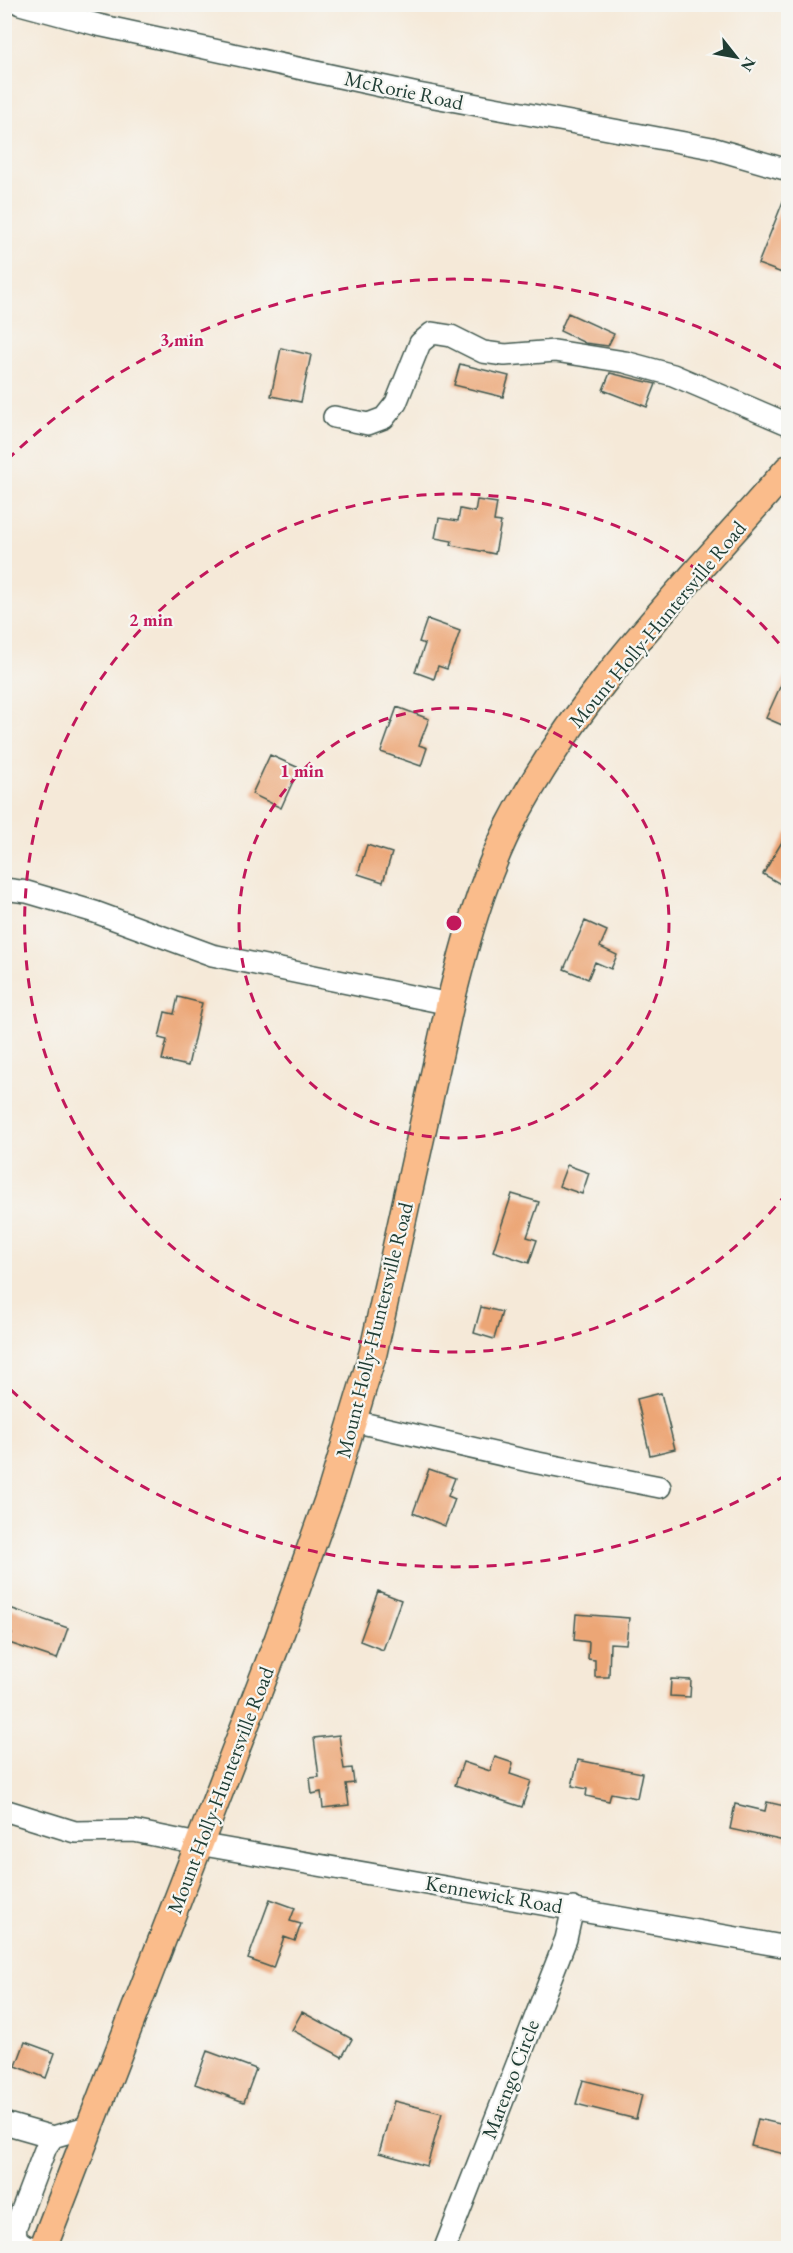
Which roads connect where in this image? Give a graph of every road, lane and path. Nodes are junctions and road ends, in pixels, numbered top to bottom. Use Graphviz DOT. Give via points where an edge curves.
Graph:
graph roads {
  1 [pos="20,4"];
  2 [pos="789,170"];
  3 [pos="334,417"];
  4 [pos="789,424"];
  5 [pos="789,469"];
  6 [pos="4,889"];
  7 [pos="450,1004"];
  8 [pos="353,1421"];
  9 [pos="660,1487"];
  10 [pos="4,1810"];
  11 [pos="198,1844"];
  12 [pos="573,1908"];
  13 [pos="789,1947"];
  14 [pos="4,2123"];
  15 [pos="90,2126"];
  16 [pos="53,2137"];
  17 [pos="33,2248"];
  18 [pos="43,2248"];
  19 [pos="445,2248"];
  1 -- 2 [label="street, McRorie Road" via="418,94 712,148"];
  3 -- 4 [label="street" via="368,424 384,418 396,403 420,343 432,333 451,336 483,352 505,355 555,351 625,362 673,375"];
  5 -- 7 [label="main road, Mount Holly-Huntersville Road" via="616,667 543,767 508,828 485,882"];
  6 -- 7 [label="street" via="95,912 212,955"];
  7 -- 8 [label="main road, Mount Holly-Huntersville Road" via="373,1353"];
  8 -- 9 [label="street"];
  8 -- 11 [label="main road, Mount Holly-Huntersville Road" via="313,1546"];
  10 -- 11 [label="street, Kennewick Road" via="75,1832 134,1831"];
  11 -- 12 [label="street, Kennewick Road"];
  11 -- 15 [label="main road, Mount Holly-Huntersville Road"];
  12 -- 13 [label="street, Kennewick Road"];
  12 -- 19 [label="street, Marengo Circle" via="566,1939"];
  14 -- 16 [label="street"];
  15 -- 16 [label="street"];
  15 -- 18 [label="main road, Mount Holly-Huntersville Road"];
  16 -- 17 [label="street" via="16,2226 18,2241"];
}
